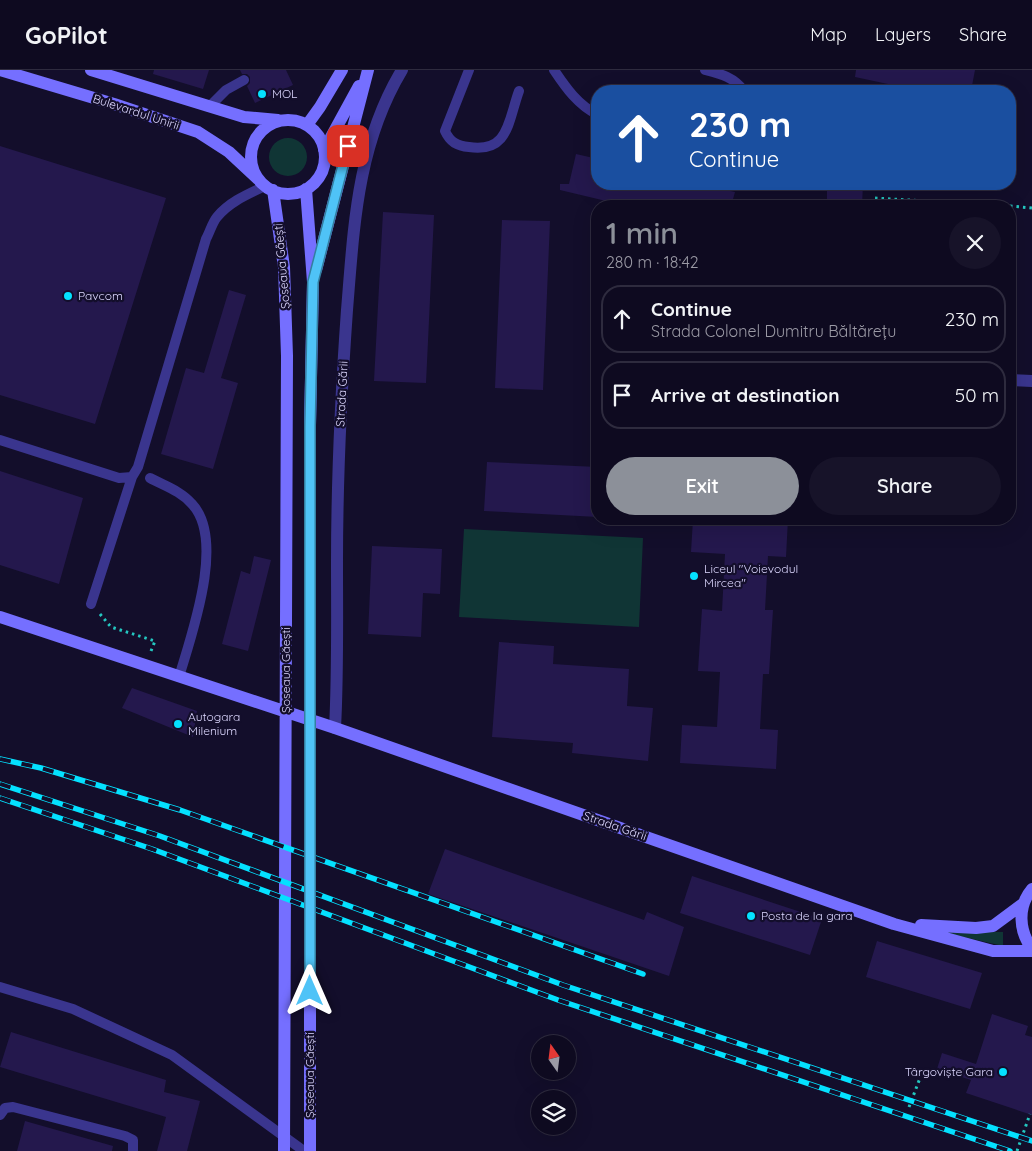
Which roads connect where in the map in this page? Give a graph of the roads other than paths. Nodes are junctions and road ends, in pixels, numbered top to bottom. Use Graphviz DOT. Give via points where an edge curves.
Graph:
graph roads {
  1 [pos="0,70"];
  2 [pos="91,70"];
  3 [pos="342,70"];
  4 [pos="367,70"];
  5 [pos="402,70"];
  6 [pos="469,70"];
  7 [pos="554,70"];
  8 [pos="705,70"];
  9 [pos="244,80"];
  10 [pos="739,85"];
  11 [pos="519,91"];
  12 [pos="209,107"];
  13 [pos="591,112"];
  14 [pos="281,120"];
  15 [pos="307,125"];
  16 [pos="324,150"];
  17 [pos="266,185"];
  18 [pos="306,189"];
  19 [pos="313,282"];
  20 [pos="1016,380"];
  21 [pos="1032,381"];
  22 [pos="0,440"];
  23 [pos="132,477"];
  24 [pos="150,478"];
  25 [pos="91,604"];
  26 [pos="0,617"];
  27 [pos="178,677"];
  28 [pos="335,728"];
  29 [pos="1032,889"];
  30 [pos="1024,903"];
  31 [pos="894,924"];
  32 [pos="1032,950"];
  33 [pos="0,988"];
  34 [pos="0,1115"];
  35 [pos="133,1151"];
  36 [pos="284,1151"];
  37 [pos="304,1151"];
  38 [pos="310,1151"];
  1 -- 17 [label="main road, Bulevardul Unirii" via="198,132 228,152"];
  2 -- 12 [label="main road"];
  3 -- 15 [label="main road"];
  4 -- 16 [label="main road"];
  4 -- 19 [label="main road"];
  5 -- 28 [label="street, Strada Gării" via="378,118 366,156 354,219 339,450"];
  6 -- 11 [label="lane" via="445,131 449,140 460,146 481,149 495,146 503,138"];
  7 -- 13 [label="lane" via="567,91"];
  8 -- 10 [label="lane" via="722,74"];
  9 -- 12 [label="lane" via="226,90"];
  12 -- 14 [label="main road" via="251,118"];
  14 -- 15 [label="main road"];
  14 -- 17 [label="main road" via="262,131 254,143 252,165"];
  15 -- 16 [label="main road" via="319,137"];
  16 -- 18 [label="main road" via="322,171"];
  17 -- 18 [label="main road" via="288,194"];
  17 -- 23 [label="lane" via="234,202 217,218 206,239 138,467"];
  17 -- 36 [label="main road, Șoseaua Găești" via="281,244 285,286"];
  18 -- 19 [label="main road, Șoseaua Găești"];
  19 -- 38 [label="main road, Șoseaua Găești" via="310,426"];
  20 -- 21 [label="street"];
  22 -- 23 [label="lane" via="119,478"];
  23 -- 25 [label="lane"];
  24 -- 27 [label="lane" via="180,493 194,505 204,535 205,573 198,613"];
  26 -- 27 [label="main road, Strada Gării"];
  27 -- 28 [label="main road, Strada Gării"];
  28 -- 31 [label="main road, Strada Gării"];
  29 -- 30 [label="main road, Strada Gării"];
  30 -- 31 [label="main road, Strada Gării" via="993,926"];
  30 -- 32 [label="main road, Strada Gării" via="1022,928"];
  31 -- 32 [label="main road, Strada Gării" via="993,951"];
  33 -- 37 [label="lane" via="73,1009 172,1055"];
  34 -- 35 [label="lane" via="5,1108 13,1107 125,1136 133,1140"];
}
